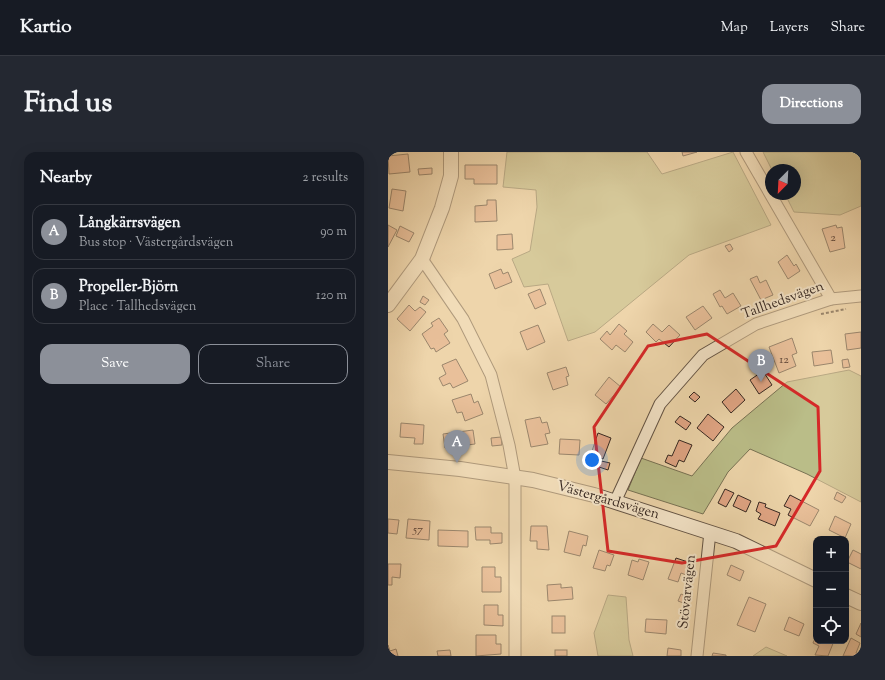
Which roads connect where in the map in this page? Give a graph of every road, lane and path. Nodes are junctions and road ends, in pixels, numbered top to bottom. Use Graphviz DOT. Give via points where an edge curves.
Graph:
graph roads {
  1 [pos="451,152"];
  2 [pos="746,152"];
  3 [pos="422,259"];
  4 [pos="861,296"];
  5 [pos="831,299"];
  6 [pos="388,305"];
  7 [pos="848,309"];
  8 [pos="820,315"];
  9 [pos="388,462"];
  10 [pos="515,478"];
  11 [pos="615,502"];
  12 [pos="710,532"];
  13 [pos="813,578"];
  14 [pos="849,597"];
  15 [pos="861,603"];
  16 [pos="515,656"];
  17 [pos="697,656"];
  1 -- 3 [label="street" via="451,176 442,208"];
  2 -- 5 [label="street"];
  3 -- 6 [label="street"];
  3 -- 10 [label="street" via="463,319 491,375"];
  4 -- 5 [label="street, Tallhedsvägen"];
  5 -- 11 [label="street, Tallhedsvägen" via="756,324 703,355 660,404"];
  7 -- 8 [label="path"];
  9 -- 10 [label="street, Västergårdsvägen" via="460,469"];
  10 -- 11 [label="street, Västergårdsvägen" via="559,486"];
  10 -- 16 [label="street"];
  11 -- 12 [label="street, Västergårdsvägen"];
  12 -- 13 [label="street, Västergårdsvägen" via="765,554"];
  12 -- 17 [label="street, Stövarvägen"];
  14 -- 15 [label="street"];
}
